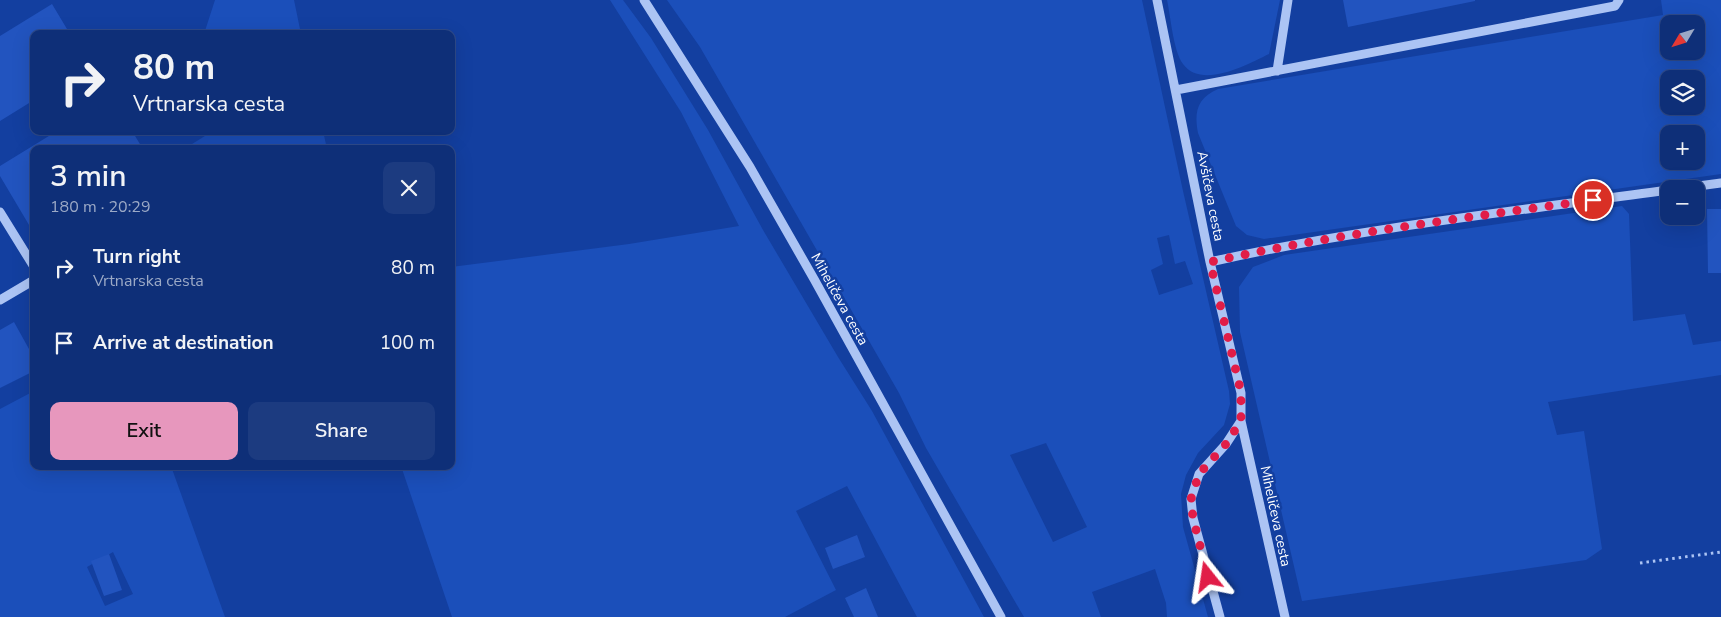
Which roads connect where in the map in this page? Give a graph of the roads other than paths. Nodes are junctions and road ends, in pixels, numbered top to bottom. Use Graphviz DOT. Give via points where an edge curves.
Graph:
graph roads {
  1 [pos="644,0"];
  2 [pos="1157,0"];
  3 [pos="1288,0"];
  4 [pos="1619,0"];
  5 [pos="1277,71"];
  6 [pos="1176,90"];
  7 [pos="1721,183"];
  8 [pos="1705,185"];
  9 [pos="1660,191"];
  10 [pos="0,212"];
  11 [pos="30,261"];
  12 [pos="1210,262"];
  13 [pos="30,282"];
  14 [pos="0,300"];
  15 [pos="1241,421"];
  16 [pos="1001,617"];
  17 [pos="1220,617"];
  18 [pos="1285,617"];
  1 -- 16 [label="street, Miheličeva cesta" via="750,167"];
  2 -- 6 [label="street, Avšičeva cesta"];
  3 -- 5 [label="street"];
  4 -- 5 [label="street" via="1615,6"];
  5 -- 6 [label="street"];
  6 -- 12 [label="street, Avšičeva cesta"];
  7 -- 8 [label="street"];
  9 -- 12 [label="street" via="1488,214 1270,249"];
  10 -- 11 [label="street"];
  12 -- 15 [label="street, Avšičeva cesta" via="1241,392"];
  13 -- 14 [label="street"];
  15 -- 17 [label="street" via="1226,444 1199,474 1191,499 1193,518"];
  15 -- 18 [label="street, Miheličeva cesta"];
}
